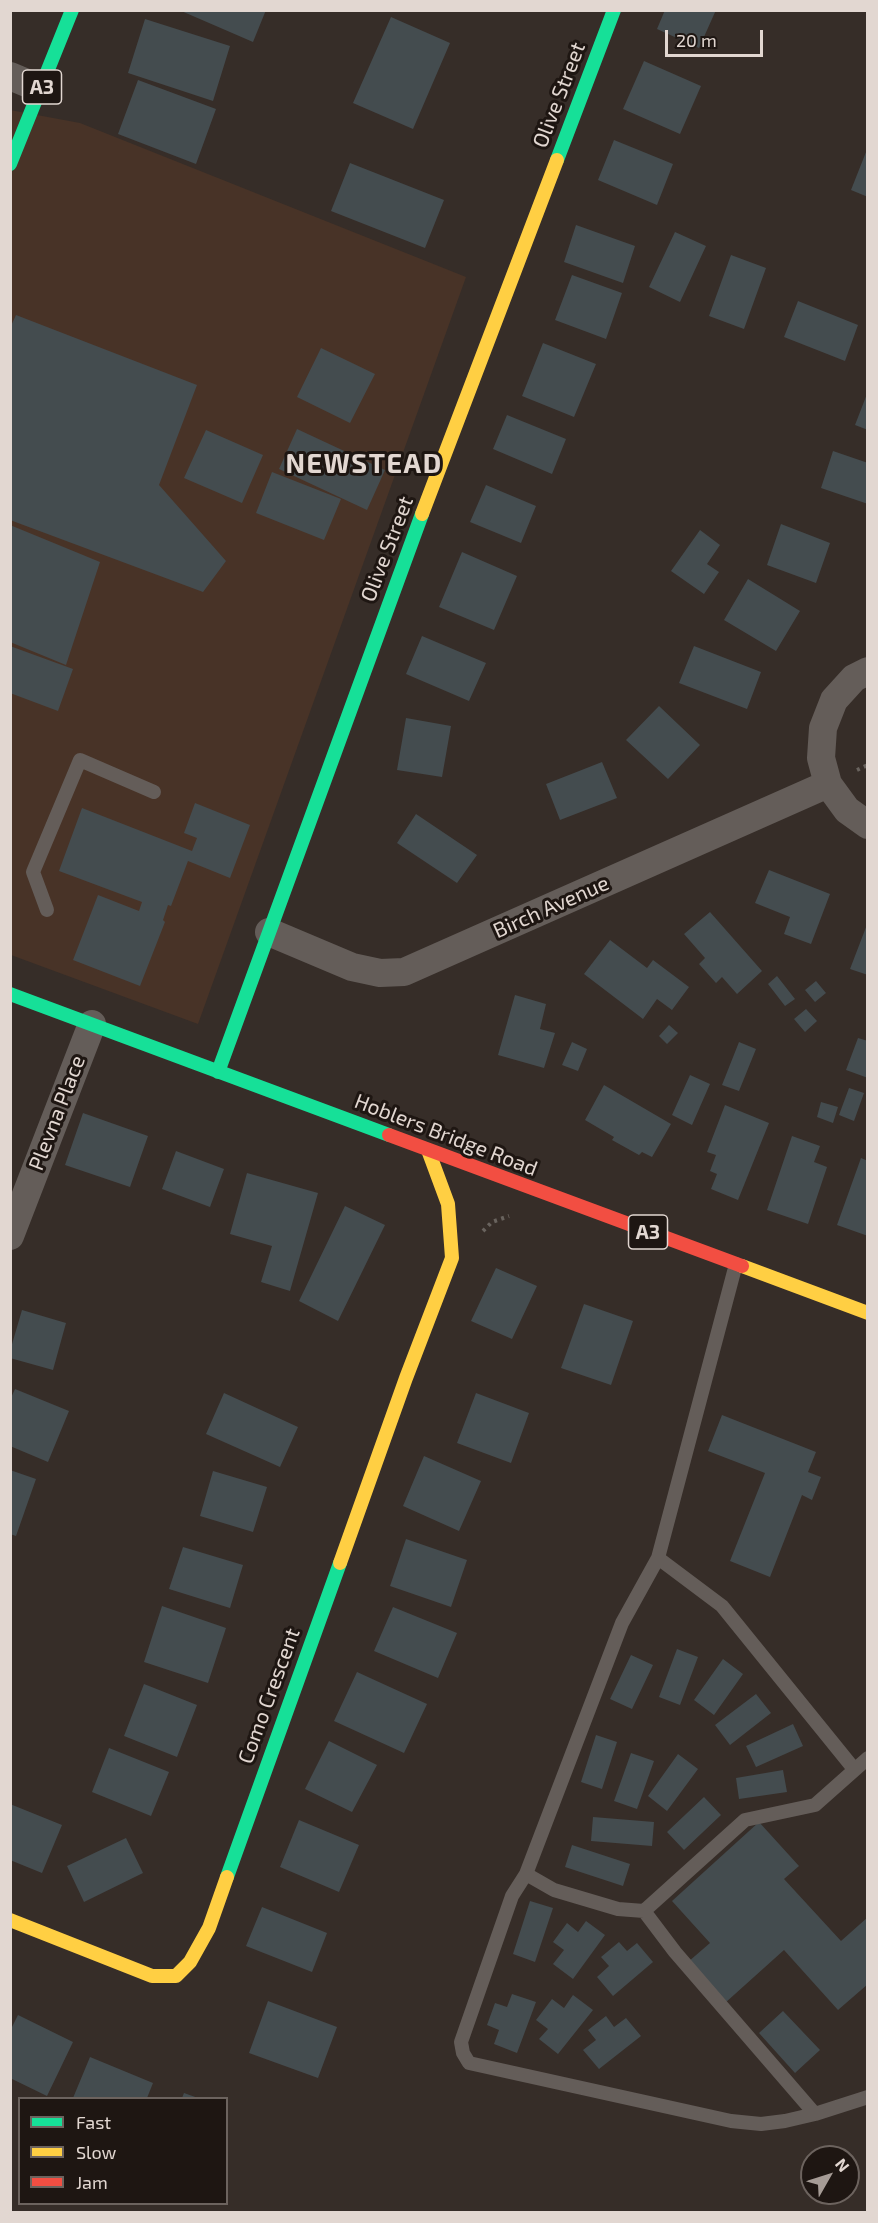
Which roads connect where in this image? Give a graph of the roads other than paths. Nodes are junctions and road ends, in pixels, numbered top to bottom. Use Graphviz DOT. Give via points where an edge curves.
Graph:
graph roads {
  1 [pos="72,10"];
  2 [pos="614,10"];
  3 [pos="10,75"];
  4 [pos="41,89"];
  5 [pos="10,164"];
  6 [pos="867,671"];
  7 [pos="828,784"];
  8 [pos="154,792"];
  9 [pos="867,825"];
  10 [pos="46,910"];
  11 [pos="269,932"];
  12 [pos="10,994"];
  13 [pos="92,1024"];
  14 [pos="218,1072"];
  15 [pos="428,1150"];
  16 [pos="10,1236"];
  17 [pos="736,1264"];
  18 [pos="867,1313"];
  19 [pos="658,1558"];
  20 [pos="867,1758"];
  21 [pos="854,1769"];
  22 [pos="526,1874"];
  23 [pos="644,1911"];
  24 [pos="10,1920"];
  25 [pos="867,2097"];
  26 [pos="815,2114"];
  1 -- 4 [label="main road, A3"];
  2 -- 11 [label="main road, Olive Street" via="386,610"];
  3 -- 4 [label="street"];
  4 -- 5 [label="main road, A3"];
  6 -- 7 [label="street" via="854,678 834,700 823,728 821,758"];
  7 -- 9 [label="street" via="847,810"];
  7 -- 11 [label="street, Birch Avenue" via="404,972 380,973 352,967"];
  8 -- 10 [label="lane" via="80,760 33,872"];
  11 -- 14 [label="main road, Olive Street"];
  12 -- 13 [label="main road, Hoblers Bridge Road / A3"];
  13 -- 14 [label="main road, Hoblers Bridge Road / A3"];
  13 -- 16 [label="street, Plevna Place"];
  14 -- 15 [label="main road, Hoblers Bridge Road / A3"];
  15 -- 17 [label="main road, Hoblers Bridge Road / A3"];
  15 -- 24 [label="main road, Como Crescent" via="448,1204 452,1258 405,1378 209,1928 190,1962 176,1976 152,1976"];
  17 -- 18 [label="main road, Hoblers Bridge Road / A3"];
  17 -- 19 [label="lane"];
  19 -- 21 [label="lane" via="722,1606"];
  19 -- 22 [label="lane" via="622,1623"];
  20 -- 21 [label="lane"];
  21 -- 23 [label="lane" via="815,1805 745,1820"];
  22 -- 23 [label="lane" via="555,1890 618,1909"];
  22 -- 26 [label="lane" via="512,1896 464,2031 461,2042 469,2063 731,2121 761,2124"];
  23 -- 26 [label="lane"];
  25 -- 26 [label="lane"];
}
